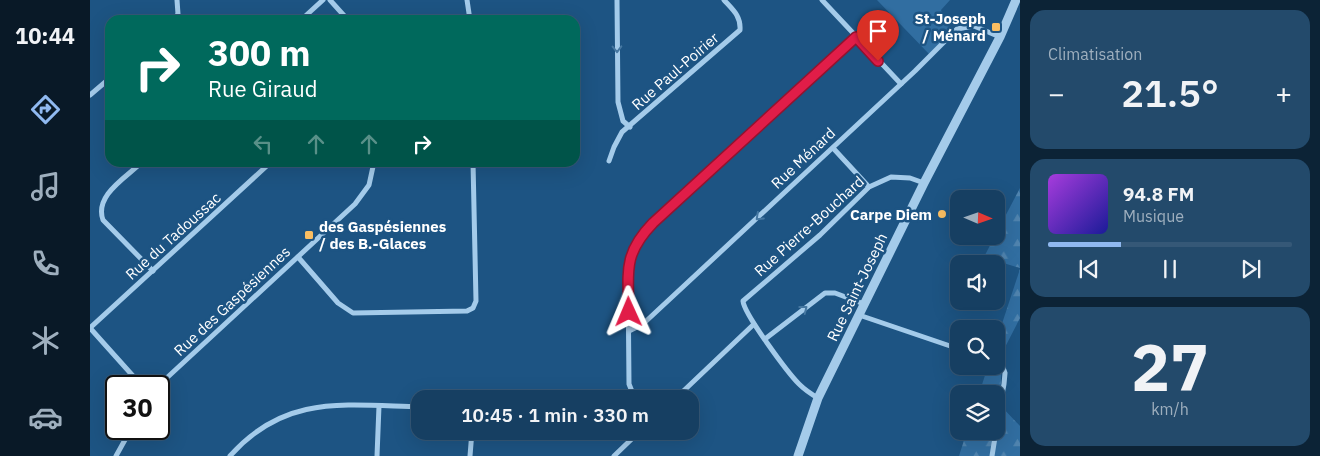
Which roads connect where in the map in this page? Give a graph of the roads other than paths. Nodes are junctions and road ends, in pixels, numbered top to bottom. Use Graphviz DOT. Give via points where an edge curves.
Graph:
graph roads {
  1 [pos="177,0"];
  2 [pos="323,0"];
  3 [pos="330,0"];
  4 [pos="467,0"];
  5 [pos="617,0"];
  6 [pos="724,0"];
  7 [pos="822,0"];
  8 [pos="1016,0"];
  9 [pos="177,15"];
  10 [pos="306,15"];
  11 [pos="344,15"];
  12 [pos="469,15"];
  13 [pos="856,37"];
  14 [pos="1000,37"];
  15 [pos="105,82"];
  16 [pos="901,84"];
  17 [pos="90,95"];
  18 [pos="630,126"];
  19 [pos="833,148"];
  20 [pos="609,162"];
  21 [pos="137,167"];
  22 [pos="266,167"];
  23 [pos="373,167"];
  24 [pos="473,167"];
  25 [pos="924,183"];
  26 [pos="869,187"];
  27 [pos="298,257"];
  28 [pos="153,271"];
  29 [pos="864,304"];
  30 [pos="859,315"];
  31 [pos="754,324"];
  32 [pos="90,328"];
  33 [pos="629,331"];
  34 [pos="765,339"];
  35 [pos="950,346"];
  36 [pos="132,375"];
  37 [pos="170,375"];
  38 [pos="632,390"];
  39 [pos="684,390"];
  40 [pos="818,398"];
  41 [pos="379,406"];
  42 [pos="411,407"];
  43 [pos="125,440"];
  44 [pos="471,440"];
  45 [pos="631,440"];
  46 [pos="994,440"];
  47 [pos="116,456"];
  48 [pos="230,456"];
  49 [pos="377,456"];
  50 [pos="470,456"];
  51 [pos="614,456"];
  52 [pos="798,456"];
  53 [pos="992,456"];
  1 -- 9 [label="street"];
  2 -- 10 [label="street"];
  3 -- 11 [label="street"];
  4 -- 12 [label="street"];
  5 -- 18 [label="street, one-way" via="618,102 624,121"];
  6 -- 18 [label="street, Rue Paul-Poirier" via="738,15 740,30"];
  7 -- 13 [label="street"];
  8 -- 14 [label="street, Rue Saint-Joseph"];
  13 -- 16 [label="street"];
  13 -- 33 [label="street" via="637,241 629,268"];
  14 -- 16 [label="street, Rue Ménard" via="974,26 957,29"];
  14 -- 25 [label="street, Rue Saint-Joseph"];
  15 -- 17 [label="street"];
  16 -- 19 [label="street, Rue Ménard"];
  18 -- 20 [label="street, Rue Paul-Poirier" via="618,138"];
  19 -- 26 [label="street"];
  19 -- 33 [label="street, Rue Ménard, one-way" via="643,324"];
  21 -- 28 [label="street" via="105,197 100,213 103,220"];
  22 -- 28 [label="street, Rue du Tadoussac"];
  23 -- 27 [label="street, Rue des Gaspésiennes" via="369,185 355,204"];
  24 -- 27 [label="street" via="476,301 467,312 353,313 338,304"];
  25 -- 26 [label="street, Rue Pierre-Bouchard" via="891,177"];
  25 -- 29 [label="street, Rue Saint-Joseph"];
  26 -- 31 [label="street, Rue Pierre-Bouchard" via="820,235 743,301"];
  27 -- 37 [label="street, Rue des Gaspésiennes"];
  28 -- 32 [label="street, Rue du Tadoussac"];
  29 -- 30 [label="street, Rue Saint-Joseph"];
  34 -- 29 [label="street, one-way" via="825,293 835,293"];
  30 -- 35 [label="street"];
  30 -- 40 [label="street, Rue Saint-Joseph"];
  31 -- 34 [label="street"];
  31 -- 39 [label="street"];
  32 -- 36 [label="street"];
  33 -- 38 [label="street"];
  34 -- 40 [label="street" via="799,384"];
  40 -- 52 [label="street, Rue Saint-Joseph"];
  41 -- 42 [label="street"];
  41 -- 48 [label="street" via="318,407 283,415 250,435"];
  41 -- 49 [label="street"];
  43 -- 47 [label="street"];
  44 -- 50 [label="street"];
  45 -- 51 [label="street"];
  46 -- 53 [label="street"];
}
